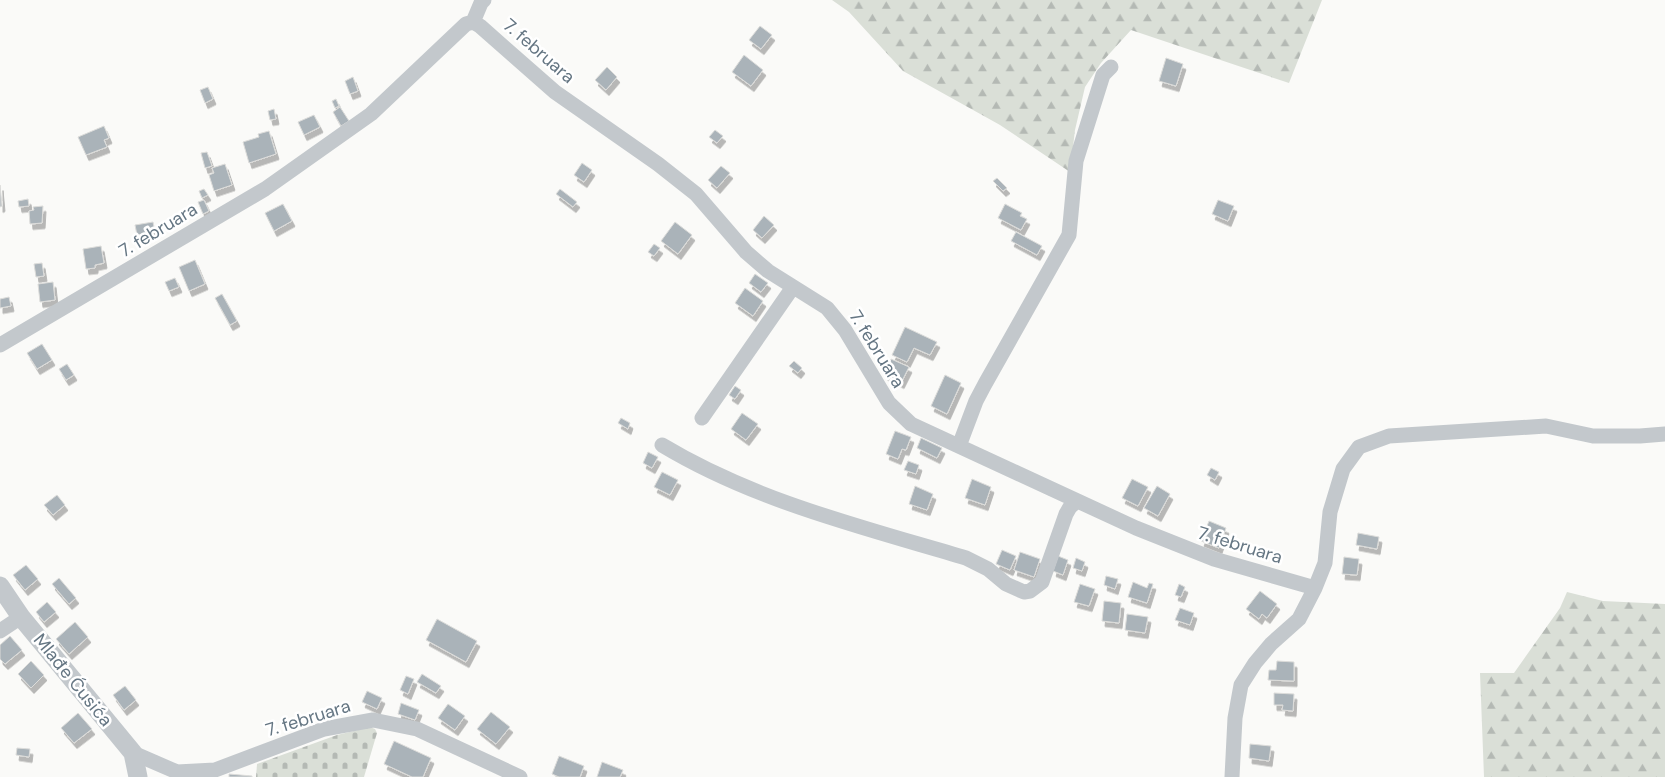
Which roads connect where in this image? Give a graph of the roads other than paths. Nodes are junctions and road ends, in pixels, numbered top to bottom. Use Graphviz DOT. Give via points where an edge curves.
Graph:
graph roads {
  1 [pos="484,0"];
  2 [pos="473,22"];
  3 [pos="1111,67"];
  4 [pos="794,287"];
  5 [pos="0,345"];
  6 [pos="702,418"];
  7 [pos="1665,434"];
  8 [pos="662,445"];
  9 [pos="959,446"];
  10 [pos="1077,501"];
  11 [pos="0,586"];
  12 [pos="1315,588"];
  13 [pos="21,617"];
  14 [pos="0,631"];
  15 [pos="133,753"];
  16 [pos="153,763"];
  17 [pos="138,777"];
  18 [pos="520,777"];
  19 [pos="1232,777"];
  1 -- 2 [label="street"];
  2 -- 4 [label="street, 7. februara" via="555,92 696,194 746,252"];
  2 -- 5 [label="street, 7. februara" via="466,24 370,114 265,189"];
  3 -- 9 [label="street" via="1103,75 1078,156 1069,235 976,401"];
  4 -- 6 [label="street"];
  4 -- 9 [label="street, 7. februara" via="828,308 838,319 898,413 911,424"];
  7 -- 12 [label="street" via="1593,436 1546,426 1390,436 1359,447 1342,469 1330,512 1325,563"];
  8 -- 10 [label="street" via="710,472 790,504 966,558 1024,592 1042,582 1066,514"];
  9 -- 10 [label="street, 7. februara"];
  10 -- 12 [label="street, 7. februara" via="1214,558"];
  11 -- 13 [label="street, Mlađe Ćusića"];
  12 -- 19 [label="street" via="1299,619 1271,644 1241,685 1235,718"];
  13 -- 14 [label="street"];
  13 -- 15 [label="street, Mlađe Ćusića"];
  15 -- 16 [label="street, 7. februara"];
  15 -- 17 [label="street, Mlađe Ćusića"];
  16 -- 17 [label="street"];
  16 -- 18 [label="street, 7. februara" via="177,772 215,770 324,729 374,720 417,729"];
}
